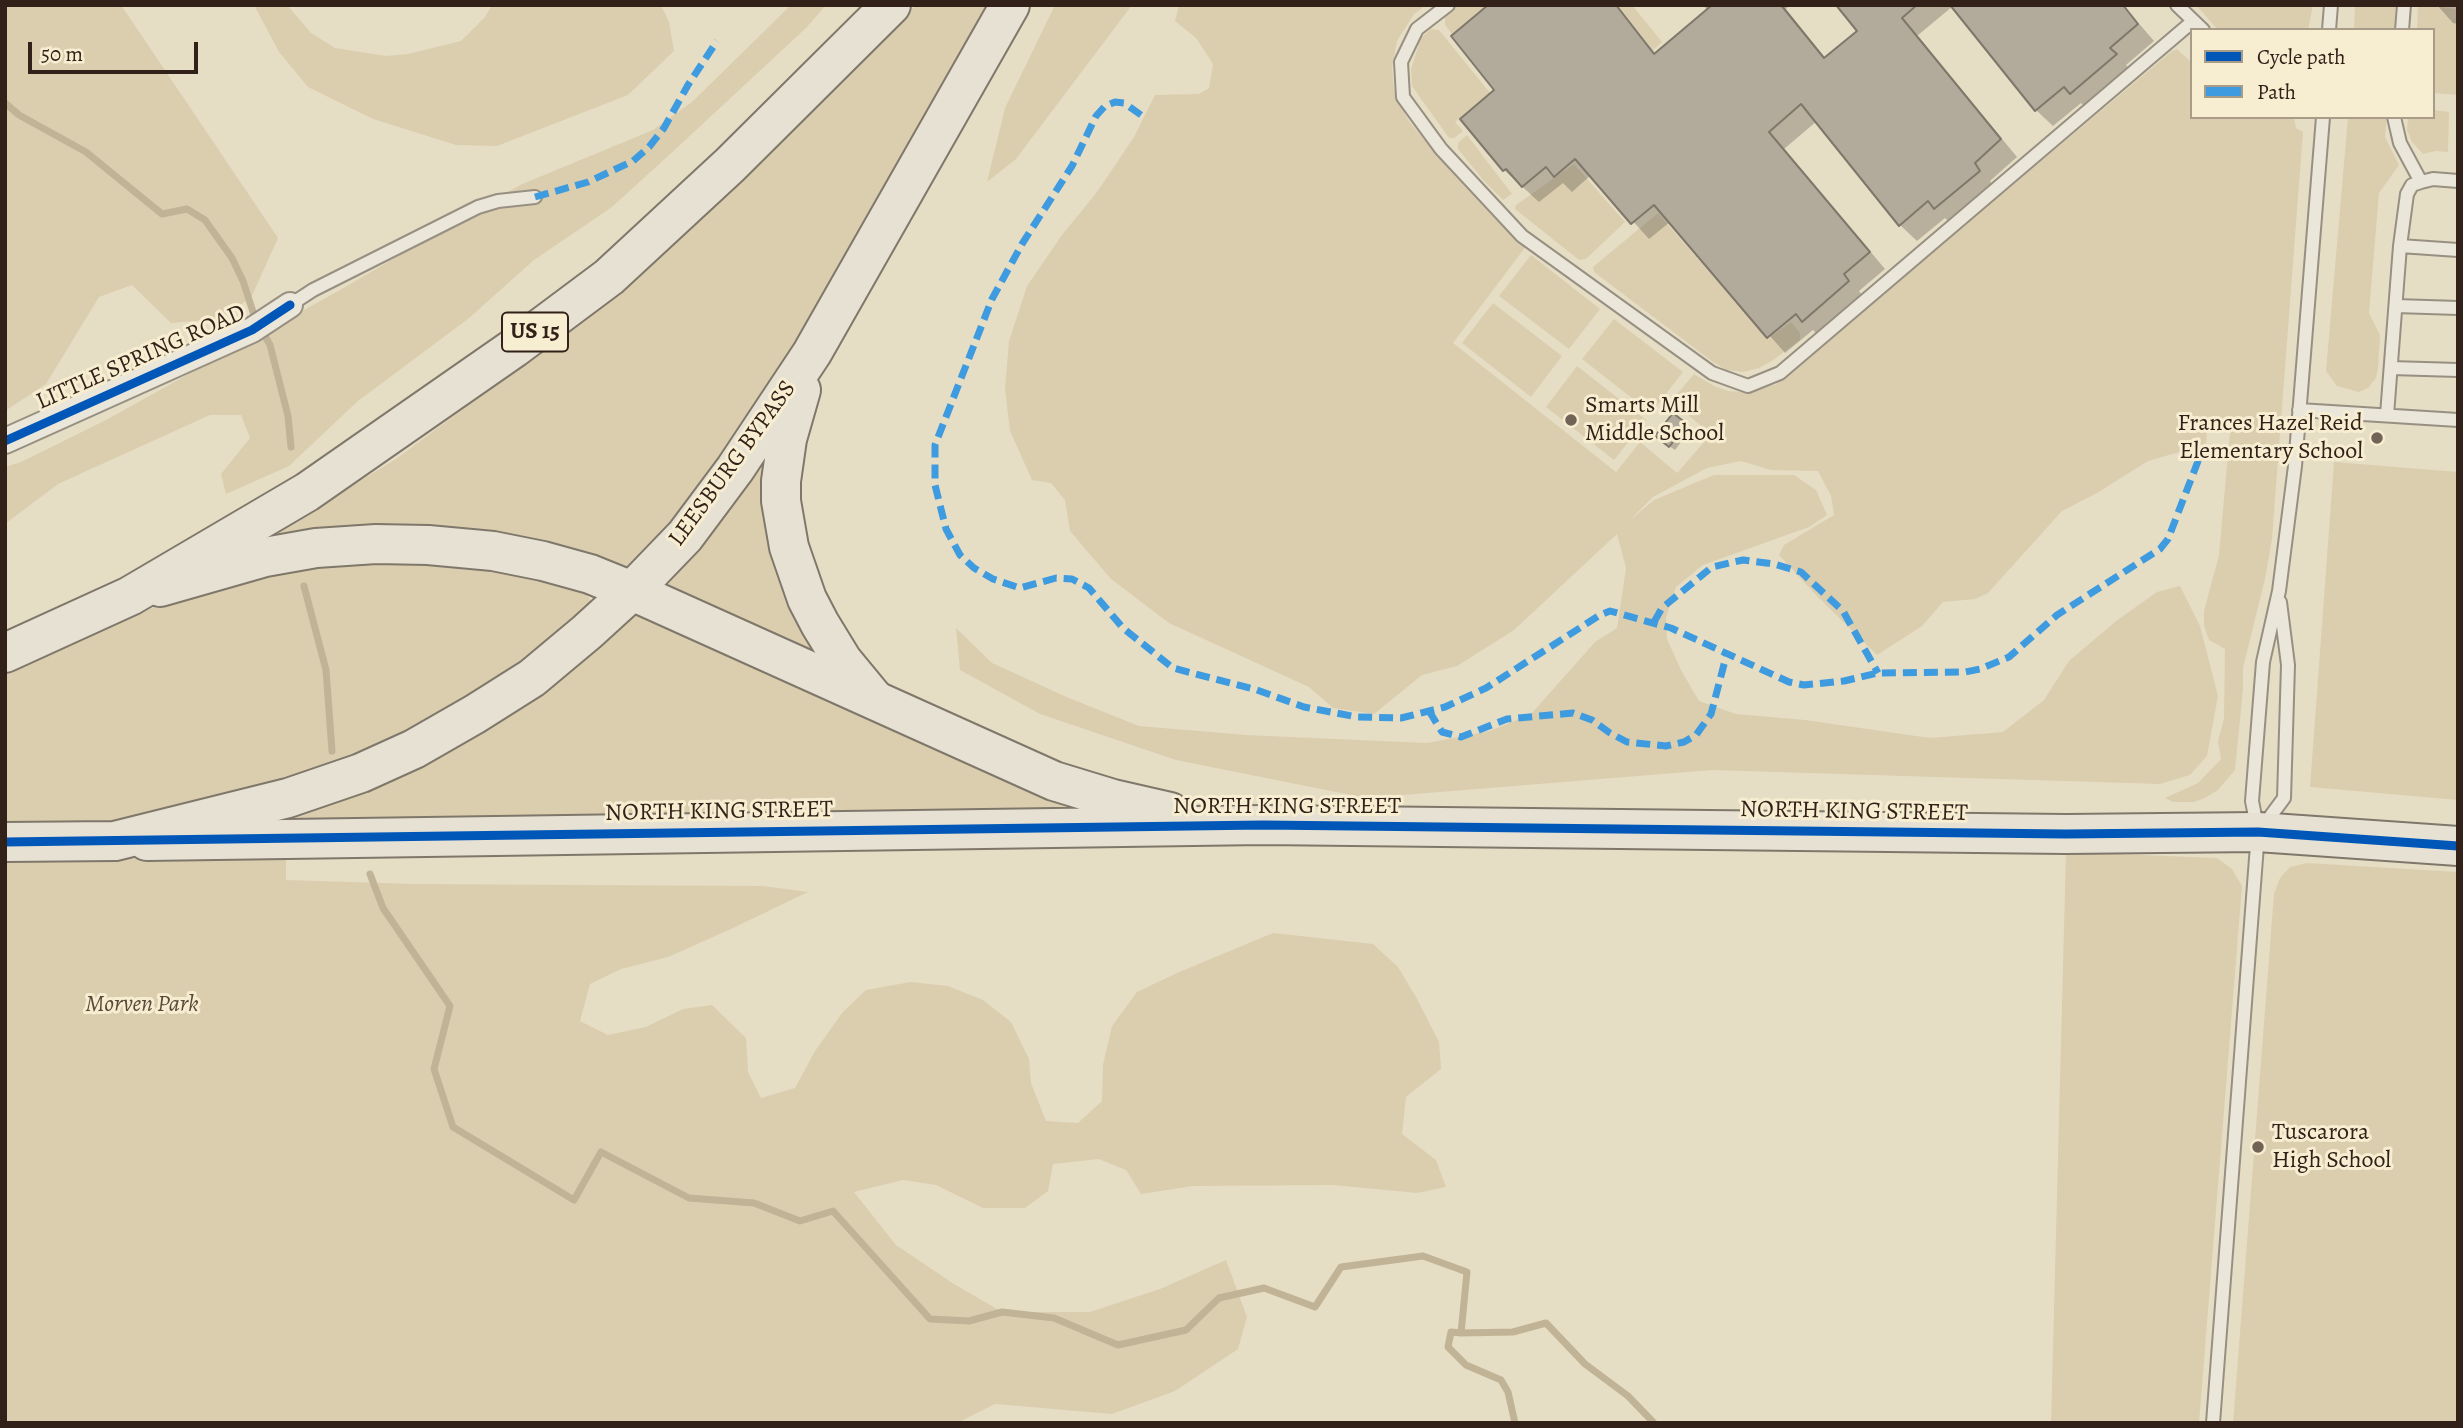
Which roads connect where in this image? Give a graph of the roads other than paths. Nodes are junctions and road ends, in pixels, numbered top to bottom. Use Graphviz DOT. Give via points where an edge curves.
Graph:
graph roads {
  1 [pos="891,5"];
  2 [pos="1010,5"];
  3 [pos="1448,5"];
  4 [pos="2177,5"];
  5 [pos="2331,5"];
  6 [pos="2404,5"];
  7 [pos="2197,26"];
  8 [pos="2329,28"];
  9 [pos="2402,28"];
  10 [pos="2190,32"];
  11 [pos="2323,119"];
  12 [pos="2394,119"];
  13 [pos="2458,181"];
  14 [pos="2421,182"];
  15 [pos="535,197"];
  16 [pos="2400,246"];
  17 [pos="2458,250"];
  18 [pos="290,305"];
  19 [pos="2396,306"];
  20 [pos="2458,308"];
  21 [pos="812,352"];
  22 [pos="2391,368"];
  23 [pos="2458,370"];
  24 [pos="2299,410"];
  25 [pos="2387,415"];
  26 [pos="2458,420"];
  27 [pos="5,441"];
  28 [pos="632,591"];
  29 [pos="2279,591"];
  30 [pos="130,596"];
  31 [pos="5,653"];
  32 [pos="875,700"];
  33 [pos="1263,825"];
  34 [pos="2258,832"];
  35 [pos="115,841"];
  36 [pos="5,842"];
  37 [pos="2458,846"];
  38 [pos="2213,1423"];
  1 -- 30 [label="main road, US 15" via="609,277 307,492"];
  2 -- 21 [label="main road, LEESBURG BYPASS"];
  3 -- 10 [label="lane" via="1417,29 1401,62 1403,97 1441,149 1522,236 1712,373 1748,386 1780,373"];
  4 -- 7 [label="lane"];
  5 -- 8 [label="lane"];
  6 -- 9 [label="lane"];
  11 -- 24 [label="lane"];
  12 -- 14 [label="lane" via="2400,143"];
  13 -- 14 [label="lane"];
  14 -- 16 [label="lane" via="2412,185 2407,194"];
  15 -- 18 [label="lane" via="478,207"];
  16 -- 17 [label="lane"];
  16 -- 19 [label="lane"];
  18 -- 27 [label="street, LITTLE SPRING ROAD" via="259,326"];
  19 -- 20 [label="lane"];
  19 -- 22 [label="lane"];
  21 -- 28 [label="main road, LEESBURG BYPASS" via="685,536"];
  21 -- 32 [label="main road" via="787,439 781,481 789,547 820,624"];
  22 -- 23 [label="lane"];
  22 -- 25 [label="lane"];
  24 -- 25 [label="lane"];
  24 -- 29 [label="lane"];
  25 -- 26 [label="lane"];
  28 -- 30 [label="main road, NORTH KING STREET" via="590,574 493,551 376,544 265,557"];
  28 -- 32 [label="main road, NORTH KING STREET"];
  28 -- 35 [label="main road, LEESBURG BYPASS" via="532,678 414,749 288,798"];
  29 -- 34 [label="lane" via="2262,676 2252,801"];
  29 -- 34 [label="lane" via="2288,665 2284,798"];
  30 -- 31 [label="main road, US 15"];
  32 -- 33 [label="main road, NORTH KING STREET" via="1085,791 1185,815"];
  33 -- 34 [label="main road, NORTH KING STREET"];
  33 -- 35 [label="main road, NORTH KING STREET"];
  34 -- 37 [label="main road, NORTH KING STREET"];
  34 -- 38 [label="lane"];
  35 -- 36 [label="main road"];
}
